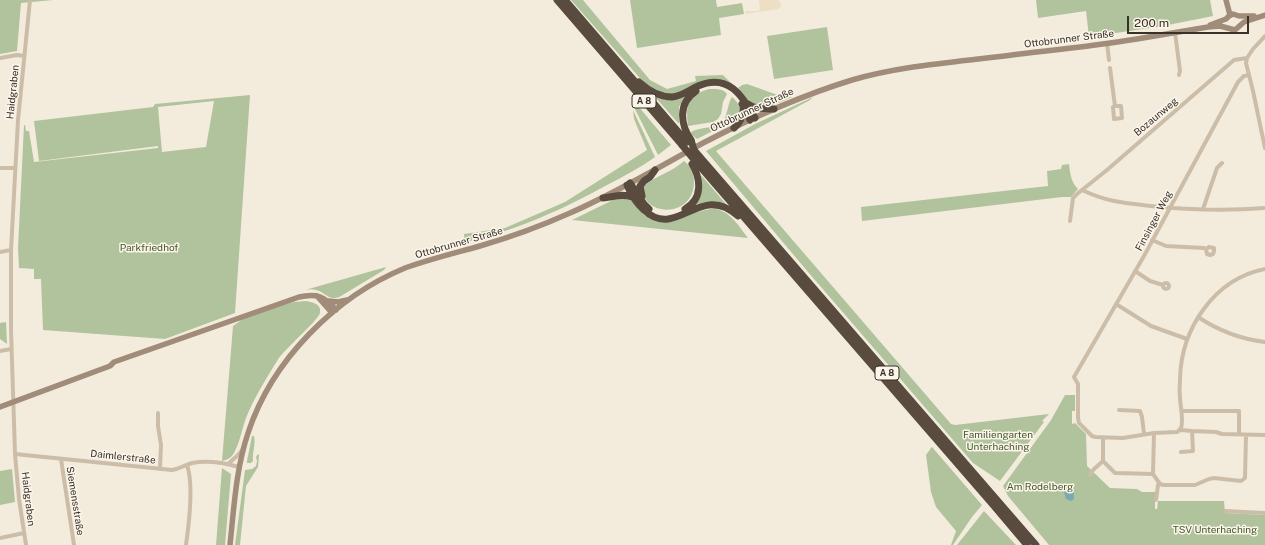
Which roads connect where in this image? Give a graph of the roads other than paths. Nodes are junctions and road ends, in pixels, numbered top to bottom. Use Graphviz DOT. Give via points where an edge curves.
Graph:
graph roads {
  1 [pos="30,0"];
  2 [pos="557,0"];
  3 [pos="565,0"];
  4 [pos="1226,0"];
  5 [pos="1264,15"];
  6 [pos="1239,16"];
  7 [pos="1228,17"];
  8 [pos="1240,25"];
  9 [pos="1208,27"];
  10 [pos="1228,28"];
  11 [pos="1175,32"];
  12 [pos="1265,36"];
  13 [pos="1107,43"];
  14 [pos="24,56"];
  15 [pos="0,58"];
  16 [pos="1247,58"];
  17 [pos="1109,60"];
  18 [pos="621,66"];
  19 [pos="1110,68"];
  20 [pos="1249,75"];
  21 [pos="1180,76"];
  22 [pos="744,104"];
  23 [pos="1115,106"];
  24 [pos="774,109"];
  25 [pos="752,119"];
  26 [pos="734,128"];
  27 [pos="1264,135"];
  28 [pos="683,143"];
  29 [pos="1265,148"];
  30 [pos="697,161"];
  31 [pos="1222,163"];
  32 [pos="0,168"];
  33 [pos="14,168"];
  34 [pos="656,170"];
  35 [pos="629,184"];
  36 [pos="1082,190"];
  37 [pos="632,197"];
  38 [pos="603,198"];
  39 [pos="644,204"];
  40 [pos="1170,208"];
  41 [pos="1265,208"];
  42 [pos="1202,209"];
  43 [pos="1070,221"];
  44 [pos="1152,240"];
  45 [pos="770,247"];
  46 [pos="1206,249"];
  47 [pos="11,250"];
  48 [pos="0,252"];
  49 [pos="1265,269"];
  50 [pos="1135,270"];
  51 [pos="1163,285"];
  52 [pos="316,296"];
  53 [pos="350,299"];
  54 [pos="329,301"];
  55 [pos="1116,304"];
  56 [pos="334,312"];
  57 [pos="1198,317"];
  58 [pos="1187,339"];
  59 [pos="1265,342"];
  60 [pos="11,349"];
  61 [pos="0,351"];
  62 [pos="13,401"];
  63 [pos="0,407"];
  64 [pos="1119,410"];
  65 [pos="1182,411"];
  66 [pos="158,413"];
  67 [pos="1180,430"];
  68 [pos="1192,431"];
  69 [pos="1154,433"];
  70 [pos="1144,434"];
  71 [pos="1239,434"];
  72 [pos="1246,435"];
  73 [pos="1265,435"];
  74 [pos="1103,438"];
  75 [pos="244,447"];
  76 [pos="1181,452"];
  77 [pos="15,454"];
  78 [pos="61,459"];
  79 [pos="1103,461"];
  80 [pos="228,464"];
  81 [pos="187,465"];
  82 [pos="239,467"];
  83 [pos="160,469"];
  84 [pos="1154,474"];
  85 [pos="1090,476"];
  86 [pos="1160,484"];
  87 [pos="986,492"];
  88 [pos="1156,500"];
  89 [pos="996,503"];
  90 [pos="1226,511"];
  91 [pos="1265,513"];
  92 [pos="24,533"];
  93 [pos="0,538"];
  94 [pos="26,545"];
  95 [pos="74,545"];
  96 [pos="186,545"];
  97 [pos="230,545"];
  98 [pos="1027,545"];
  99 [pos="1036,545"];
  1 -- 14 [label="street, Haidgraben"];
  2 -- 28 [label="highway, A 8"];
  3 -- 18 [label="highway, A 8"];
  4 -- 7 [label="main road"];
  5 -- 6 [label="main road, Ottobrunner Straße"];
  5 -- 8 [label="main road, Ottobrunner Straße"];
  6 -- 7 [label="main road, Ottobrunner Straße" via="1235,14"];
  6 -- 8 [label="main road"];
  7 -- 9 [label="main road, Ottobrunner Straße"];
  7 -- 10 [label="main road"];
  8 -- 10 [label="main road, Ottobrunner Straße" via="1235,30"];
  9 -- 10 [label="main road, Ottobrunner Straße"];
  9 -- 11 [label="main road, Ottobrunner Straße"];
  11 -- 13 [label="main road, Ottobrunner Straße"];
  11 -- 21 [label="street"];
  12 -- 16 [label="street"];
  13 -- 17 [label="street"];
  13 -- 24 [label="main road, Ottobrunner Straße" via="910,67 856,79"];
  14 -- 15 [label="street"];
  14 -- 33 [label="street, Haidgraben"];
  16 -- 20 [label="street"];
  16 -- 36 [label="street, Bozaunweg" via="1234,60"];
  18 -- 22 [label="highway" via="644,87 667,97 679,96 698,86 717,82 735,89"];
  18 -- 28 [label="highway, A 8"];
  19 -- 23 [label="street"];
  20 -- 27 [label="street"];
  20 -- 40 [label="street, Finsinger Weg" via="1238,82"];
  22 -- 24 [label="highway" via="758,109"];
  22 -- 25 [label="highway"];
  22 -- 26 [label="highway" via="742,116"];
  22 -- 28 [label="highway" via="728,88 721,86 704,87 693,92 682,110"];
  24 -- 25 [label="main road, Ottobrunner Straße"];
  25 -- 26 [label="main road, Ottobrunner Straße"];
  26 -- 34 [label="main road, Ottobrunner Straße"];
  27 -- 29 [label="street"];
  28 -- 30 [label="highway, A 8, bridge"];
  28 -- 30 [label="highway, A 8, bridge" via="694,150"];
  30 -- 39 [label="highway" via="699,187 693,204 676,213 663,214 652,211"];
  30 -- 45 [label="highway, A 8"];
  30 -- 87 [label="highway, A 8"];
  31 -- 42 [label="street" via="1217,168"];
  32 -- 33 [label="street"];
  33 -- 47 [label="street, Haidgraben"];
  34 -- 35 [label="main road, Ottobrunner Straße"];
  34 -- 39 [label="highway" via="640,186"];
  35 -- 37 [label="highway"];
  35 -- 38 [label="main road, Ottobrunner Straße"];
  35 -- 39 [label="highway"];
  36 -- 40 [label="street" via="1113,201"];
  36 -- 43 [label="street, Bozaunweg" via="1073,198"];
  37 -- 38 [label="highway" via="621,195"];
  37 -- 45 [label="highway" via="647,213 666,219 682,216 708,204 726,207"];
  38 -- 53 [label="main road, Ottobrunner Straße" via="522,233 405,269"];
  40 -- 42 [label="street"];
  40 -- 44 [label="street, Finsinger Weg"];
  41 -- 42 [label="street"];
  44 -- 46 [label="street" via="1166,246"];
  44 -- 50 [label="street, Finsinger Weg"];
  45 -- 87 [label="highway, A 8"];
  47 -- 48 [label="street"];
  47 -- 60 [label="street, Haidgraben"];
  49 -- 57 [label="street" via="1233,281 1211,299"];
  50 -- 51 [label="street" via="1150,281"];
  50 -- 55 [label="street, Finsinger Weg"];
  52 -- 54 [label="main road"];
  52 -- 56 [label="main road"];
  52 -- 62 [label="main road" via="299,296 172,342 168,346 115,366"];
  53 -- 54 [label="main road"];
  53 -- 56 [label="main road, Ottobrunner Straße"];
  54 -- 56 [label="main road"];
  55 -- 58 [label="street" via="1151,326"];
  55 -- 74 [label="street, Finsinger Weg" via="1074,377 1078,384 1079,423 1092,436"];
  56 -- 75 [label="main road, Ottobrunner Straße" via="286,360 259,407"];
  57 -- 58 [label="street"];
  57 -- 59 [label="street" via="1227,333"];
  58 -- 65 [label="street" via="1180,370"];
  60 -- 61 [label="street"];
  60 -- 62 [label="street, Haidgraben"];
  62 -- 63 [label="main road"];
  62 -- 77 [label="street, Haidgraben"];
  64 -- 70 [label="street" via="1140,411"];
  65 -- 67 [label="street"];
  65 -- 71 [label="street" via="1239,411"];
  66 -- 83 [label="street"];
  67 -- 68 [label="street"];
  67 -- 69 [label="street" via="1174,433"];
  68 -- 71 [label="street"];
  68 -- 76 [label="street" via="1193,451"];
  69 -- 70 [label="street"];
  69 -- 84 [label="street"];
  70 -- 74 [label="street"];
  71 -- 72 [label="street"];
  72 -- 73 [label="street"];
  72 -- 86 [label="street" via="1245,478 1241,482 1209,478 1195,485"];
  74 -- 79 [label="street"];
  75 -- 80 [label="street"];
  75 -- 82 [label="main road, Ottobrunner Straße"];
  77 -- 78 [label="street, Daimlerstraße"];
  77 -- 92 [label="street, Haidgraben"];
  78 -- 83 [label="street, Daimlerstraße"];
  78 -- 95 [label="street, Siemensstraße"];
  79 -- 84 [label="street" via="1115,473"];
  79 -- 85 [label="street"];
  80 -- 81 [label="street, Daimlerstraße" via="199,462"];
  80 -- 82 [label="street, Daimlerstraße"];
  81 -- 83 [label="street, Daimlerstraße" via="172,470"];
  81 -- 96 [label="street" via="191,485"];
  82 -- 97 [label="main road, Ottobrunner Straße"];
  84 -- 86 [label="street"];
  86 -- 88 [label="street"];
  87 -- 89 [label="highway, A 8"];
  89 -- 98 [label="highway, A 8"];
  89 -- 99 [label="highway, A 8"];
  90 -- 91 [label="street"];
  92 -- 93 [label="street"];
  92 -- 94 [label="street, Haidgraben"];
}
